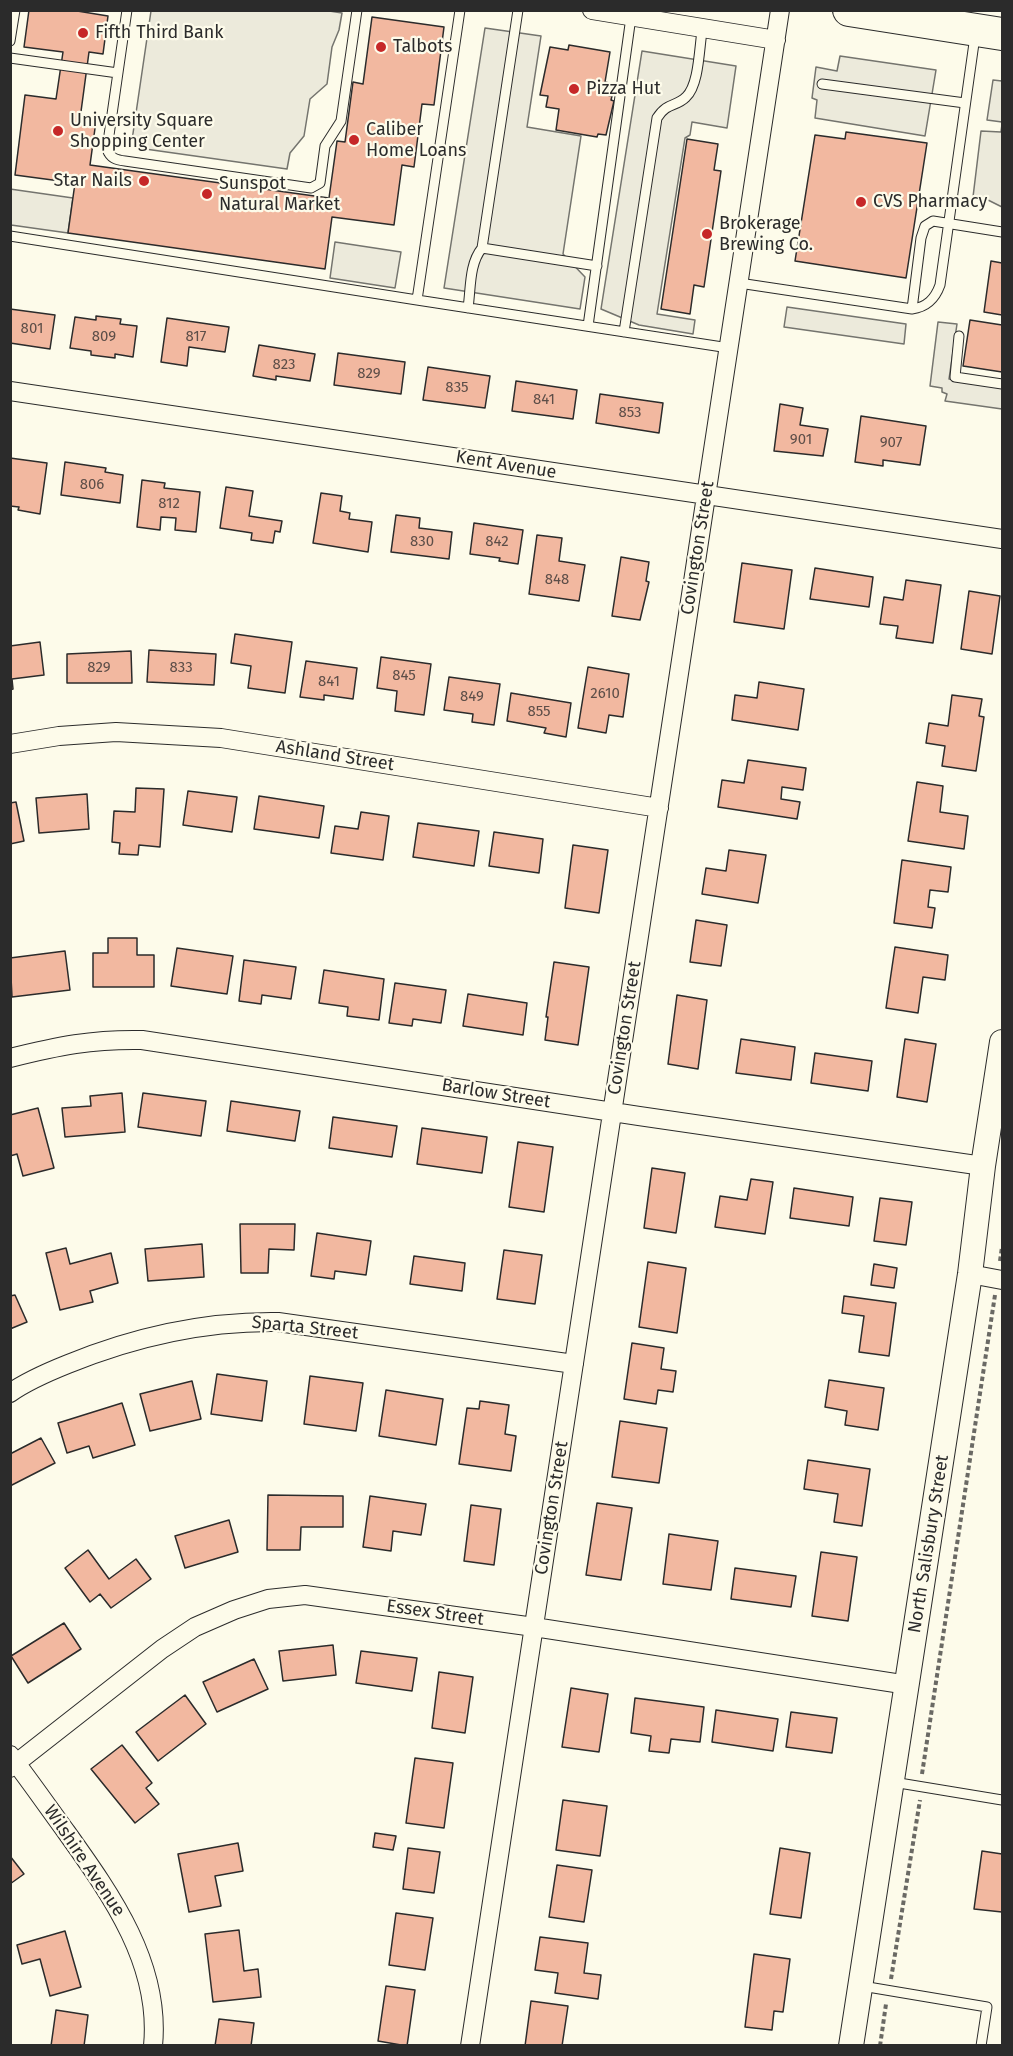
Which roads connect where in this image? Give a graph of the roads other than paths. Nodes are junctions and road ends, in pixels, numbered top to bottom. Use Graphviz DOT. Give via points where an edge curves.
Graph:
graph roads {
  1 [pos="15,10"];
  2 [pos="127,10"];
  3 [pos="357,10"];
  4 [pos="460,10"];
  5 [pos="518,10"];
  6 [pos="592,10"];
  7 [pos="780,10"];
  8 [pos="849,10"];
  9 [pos="631,17"];
  10 [pos="702,27"];
  11 [pos="989,32"];
  12 [pos="776,40"];
  13 [pos="10,41"];
  14 [pos="10,58"];
  15 [pos="118,73"];
  16 [pos="822,84"];
  17 [pos="965,103"];
  18 [pos="947,223"];
  19 [pos="1002,232"];
  20 [pos="10,236"];
  21 [pos="482,248"];
  22 [pos="597,266"];
  23 [pos="739,283"];
  24 [pos="417,300"];
  25 [pos="468,308"];
  26 [pos="912,309"];
  27 [pos="588,326"];
  28 [pos="624,332"];
  29 [pos="959,336"];
  30 [pos="729,348"];
  31 [pos="1002,384"];
  32 [pos="10,391"];
  33 [pos="706,495"];
  34 [pos="1002,539"];
  35 [pos="10,744"];
  36 [pos="659,808"];
  37 [pos="1002,1042"];
  38 [pos="10,1058"];
  39 [pos="612,1112"];
  40 [pos="983,1166"];
  41 [pos="970,1274"];
  42 [pos="1002,1280"];
  43 [pos="574,1364"];
  44 [pos="10,1394"];
  45 [pos="534,1627"];
  46 [pos="908,1685"];
  47 [pos="12,1762"];
  48 [pos="890,1782"];
  49 [pos="1002,1800"];
  50 [pos="859,1986"];
  51 [pos="153,2046"];
  52 [pos="470,2046"];
  53 [pos="851,2046"];
  54 [pos="981,2046"];
  1 -- 13 [label="lane"];
  2 -- 15 [label="lane"];
  3 -- 15 [label="lane" via="341,121 325,146 320,183 311,188 116,160 106,149"];
  4 -- 24 [label="lane"];
  5 -- 21 [label="lane"];
  6 -- 9 [label="street"];
  7 -- 12 [label="street, Covington Street"];
  8 -- 11 [label="highway"];
  9 -- 10 [label="street"];
  9 -- 22 [label="lane"];
  10 -- 12 [label="street"];
  10 -- 28 [label="lane" via="694,87 682,101 669,105 657,118"];
  11 -- 17 [label="lane"];
  12 -- 23 [label="street, Covington Street"];
  14 -- 15 [label="lane"];
  16 -- 17 [label="lane"];
  17 -- 18 [label="lane"];
  18 -- 19 [label="lane"];
  18 -- 26 [label="lane" via="940,285 921,308"];
  18 -- 26 [label="lane" via="933,221 925,226"];
  20 -- 24 [label="lane"];
  21 -- 22 [label="lane"];
  21 -- 25 [label="lane" via="473,263"];
  22 -- 27 [label="lane"];
  23 -- 26 [label="lane"];
  23 -- 30 [label="street, Covington Street"];
  24 -- 25 [label="lane"];
  25 -- 27 [label="lane"];
  27 -- 28 [label="lane"];
  28 -- 30 [label="lane"];
  29 -- 31 [label="lane" via="955,377"];
  30 -- 33 [label="street, Covington Street"];
  32 -- 33 [label="street, Kent Avenue"];
  33 -- 34 [label="street, Kent Avenue"];
  33 -- 36 [label="street, Covington Street"];
  35 -- 36 [label="street, Ashland Street" via="116,732 221,738"];
  36 -- 39 [label="street, Covington Street"];
  37 -- 40 [label="street, North Salisbury Street"];
  38 -- 39 [label="street, Barlow Street" via="90,1041 142,1040"];
  39 -- 40 [label="street, Barlow Street"];
  39 -- 43 [label="street, Covington Street"];
  40 -- 41 [label="street, North Salisbury Street"];
  41 -- 42 [label="street"];
  41 -- 46 [label="street, North Salisbury Street"];
  43 -- 44 [label="street, Sparta Street" via="278,1322 242,1322 148,1337 94,1353"];
  43 -- 45 [label="street, Covington Street"];
  45 -- 46 [label="street, Essex Street"];
  45 -- 47 [label="street, Essex Street" via="305,1594 268,1599 195,1627"];
  45 -- 52 [label="street, Covington Street"];
  46 -- 48 [label="street, North Salisbury Street"];
  47 -- 51 [label="street, Wilshire Avenue" via="92,1868 130,1931 153,2006"];
  48 -- 49 [label="lane"];
  48 -- 50 [label="street, North Salisbury Street"];
  50 -- 53 [label="street, North Salisbury Street"];
  50 -- 54 [label="lane" via="987,2007"];
}
